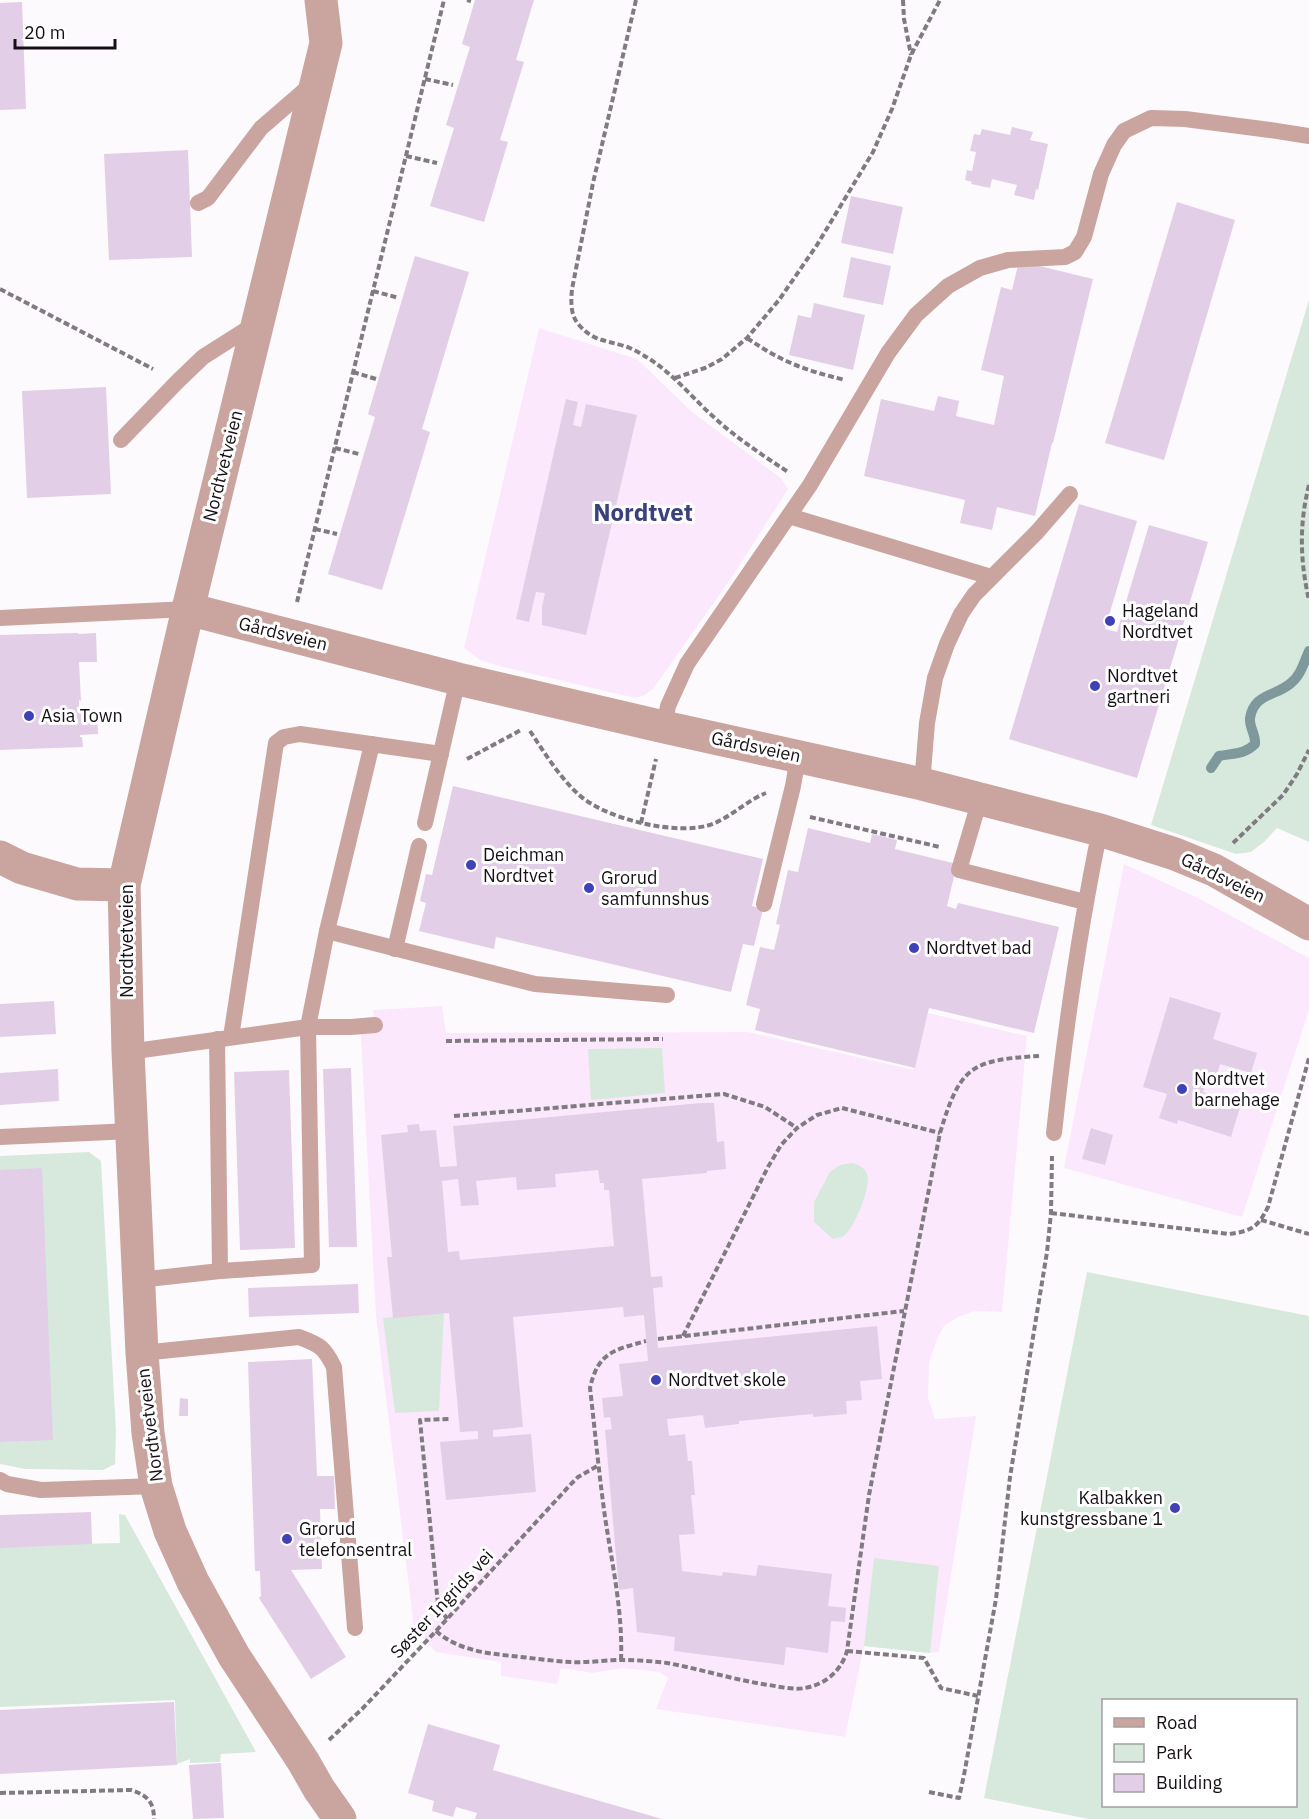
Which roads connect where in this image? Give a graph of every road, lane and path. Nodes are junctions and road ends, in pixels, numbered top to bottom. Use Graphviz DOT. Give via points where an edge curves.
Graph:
graph roads {
  1 [pos="321,0"];
  2 [pos="444,0"];
  3 [pos="636,0"];
  4 [pos="903,0"];
  5 [pos="940,0"];
  6 [pos="911,55"];
  7 [pos="318,78"];
  8 [pos="425,78"];
  9 [pos="453,85"];
  10 [pos="1309,136"];
  11 [pos="406,156"];
  12 [pos="437,163"];
  13 [pos="198,203"];
  14 [pos="0,289"];
  15 [pos="373,291"];
  16 [pos="399,298"];
  17 [pos="258,322"];
  18 [pos="747,338"];
  19 [pos="353,372"];
  20 [pos="675,378"];
  21 [pos="376,379"];
  22 [pos="177,382"];
  23 [pos="869,386"];
  24 [pos="121,440"];
  25 [pos="335,448"];
  26 [pos="359,454"];
  27 [pos="1309,484"];
  28 [pos="810,485"];
  29 [pos="1070,494"];
  30 [pos="789,516"];
  31 [pos="315,528"];
  32 [pos="337,534"];
  33 [pos="991,577"];
  34 [pos="1309,600"];
  35 [pos="188,609"];
  36 [pos="0,618"];
  37 [pos="289,635"];
  38 [pos="458,679"];
  39 [pos="664,727"];
  40 [pos="372,744"];
  41 [pos="1309,750"];
  42 [pos="441,754"];
  43 [pos="795,771"];
  44 [pos="653,774"];
  45 [pos="436,775"];
  46 [pos="922,784"];
  47 [pos="980,799"];
  48 [pos="787,811"];
  49 [pos="425,823"];
  50 [pos="641,823"];
  51 [pos="1100,830"];
  52 [pos="419,846"];
  53 [pos="964,853"];
  54 [pos="0,857"];
  55 [pos="1214,870"];
  56 [pos="124,885"];
  57 [pos="1085,902"];
  58 [pos="764,904"];
  59 [pos="1309,924"];
  60 [pos="327,931"];
  61 [pos="395,949"];
  62 [pos="667,995"];
  63 [pos="375,1025"];
  64 [pos="308,1027"];
  65 [pos="224,1038"];
  66 [pos="663,1039"];
  67 [pos="446,1041"];
  68 [pos="128,1052"];
  69 [pos="1063,1055"];
  70 [pos="1309,1058"];
  71 [pos="454,1116"];
  72 [pos="797,1128"];
  73 [pos="132,1131"];
  74 [pos="940,1133"];
  75 [pos="1054,1133"];
  76 [pos="0,1137"];
  77 [pos="1051,1213"];
  78 [pos="1261,1220"];
  79 [pos="1309,1234"];
  80 [pos="220,1271"];
  81 [pos="139,1280"];
  82 [pos="904,1311"];
  83 [pos="683,1336"];
  84 [pos="658,1339"];
  85 [pos="646,1341"];
  86 [pos="142,1353"];
  87 [pos="451,1419"];
  88 [pos="599,1465"];
  89 [pos="0,1480"];
  90 [pos="156,1486"];
  91 [pos="447,1618"];
  92 [pos="355,1628"];
  93 [pos="436,1631"];
  94 [pos="848,1651"];
  95 [pos="621,1660"];
  96 [pos="978,1696"];
  97 [pos="303,1761"];
  98 [pos="929,1792"];
  99 [pos="0,1793"];
  100 [pos="320,1804"];
  101 [pos="154,1819"];
  102 [pos="340,1819"];
  1 -- 7 [label="street, Nordtvetveien" via="326,43"];
  2 -- 8 [label="path"];
  3 -- 20 [label="path" via="593,183 571,305 577,323 593,338 625,346"];
  4 -- 6 [label="path"];
  5 -- 6 [label="path"];
  6 -- 18 [label="path" via="858,179 785,291"];
  7 -- 13 [label="lane" via="261,128 208,198"];
  7 -- 17 [label="street, Nordtvetveien"];
  8 -- 9 [label="path"];
  8 -- 11 [label="path"];
  10 -- 23 [label="lane" via="1150,118 1124,131 1101,174 1084,237 1075,252 1065,258 1008,260 980,268 948,286 916,315"];
  11 -- 12 [label="path"];
  11 -- 15 [label="path"];
  14 -- 22 [label="path"];
  15 -- 16 [label="path"];
  15 -- 19 [label="path"];
  17 -- 22 [label="lane" via="203,357"];
  17 -- 35 [label="street, Nordtvetveien"];
  18 -- 20 [label="path" via="722,359"];
  18 -- 23 [label="path" via="788,363"];
  19 -- 21 [label="path"];
  19 -- 25 [label="path"];
  20 -- 28 [label="path" via="726,428"];
  22 -- 24 [label="lane"];
  23 -- 28 [label="lane"];
  25 -- 26 [label="path"];
  25 -- 31 [label="path"];
  27 -- 34 [label="path" via="1301,535"];
  28 -- 30 [label="lane"];
  29 -- 33 [label="lane"];
  30 -- 33 [label="lane"];
  30 -- 39 [label="lane" via="687,664 668,706"];
  31 -- 32 [label="path"];
  31 -- 37 [label="path"];
  33 -- 46 [label="lane" via="961,614 935,678"];
  35 -- 36 [label="lane"];
  35 -- 37 [label="street, Gårdsveien"];
  35 -- 56 [label="street, Nordtvetveien"];
  37 -- 38 [label="street, Gårdsveien"];
  38 -- 39 [label="street, Gårdsveien"];
  38 -- 42 [label="lane"];
  39 -- 43 [label="street, Gårdsveien"];
  40 -- 42 [label="lane"];
  40 -- 60 [label="lane"];
  40 -- 65 [label="lane" via="300,734 276,743"];
  41 -- 55 [label="path" via="1283,795 1232,844"];
  42 -- 45 [label="lane"];
  43 -- 46 [label="street, Gårdsveien"];
  43 -- 48 [label="lane"];
  43 -- 50 [label="path" via="716,823 698,829"];
  44 -- 50 [label="path"];
  45 -- 49 [label="lane"];
  45 -- 50 [label="path" via="526,727 578,795 602,809"];
  46 -- 47 [label="street, Gårdsveien"];
  47 -- 51 [label="street, Gårdsveien"];
  47 -- 53 [label="lane"];
  48 -- 53 [label="path"];
  48 -- 58 [label="lane"];
  51 -- 55 [label="street, Gårdsveien"];
  51 -- 57 [label="lane"];
  52 -- 61 [label="lane"];
  53 -- 57 [label="lane" via="959,870"];
  54 -- 56 [label="street" via="22,868 77,884"];
  55 -- 59 [label="street, Gårdsveien"];
  56 -- 68 [label="street, Nordtvetveien"];
  57 -- 69 [label="lane"];
  60 -- 61 [label="lane"];
  60 -- 64 [label="lane"];
  61 -- 62 [label="lane" via="535,984"];
  63 -- 64 [label="lane"];
  64 -- 65 [label="lane"];
  64 -- 80 [label="lane" via="312,1265"];
  65 -- 68 [label="lane"];
  65 -- 80 [label="lane"];
  66 -- 67 [label="path"];
  68 -- 73 [label="street, Nordtvetveien"];
  69 -- 74 [label="path" via="995,1060 972,1069 950,1100"];
  69 -- 75 [label="lane"];
  70 -- 78 [label="path" via="1268,1207"];
  71 -- 72 [label="path" via="724,1094 765,1107"];
  72 -- 74 [label="path" via="817,1115 842,1108"];
  72 -- 83 [label="path" via="781,1144 768,1167"];
  73 -- 76 [label="lane"];
  73 -- 81 [label="street, Nordtvetveien"];
  74 -- 82 [label="path"];
  75 -- 77 [label="path"];
  77 -- 78 [label="path" via="1229,1234 1245,1232"];
  77 -- 96 [label="path" via="1010,1477 996,1599"];
  78 -- 79 [label="path"];
  80 -- 81 [label="lane"];
  81 -- 86 [label="street, Nordtvetveien"];
  82 -- 83 [label="path"];
  82 -- 94 [label="path" via="869,1495"];
  83 -- 84 [label="path"];
  85 -- 88 [label="path" via="615,1350 594,1371 590,1388"];
  86 -- 90 [label="street, Nordtvetveien"];
  86 -- 92 [label="lane" via="299,1337 327,1352 334,1367"];
  87 -- 91 [label="path" via="420,1420 438,1605"];
  88 -- 91 [label="path, Søster Ingrids vei" via="571,1484"];
  88 -- 95 [label="path" via="620,1610"];
  89 -- 90 [label="lane" via="7,1485 41,1490"];
  90 -- 97 [label="street, Nordtvetveien" via="170,1531 193,1582 234,1656"];
  91 -- 93 [label="path, Søster Ingrids vei"];
  93 -- 95 [label="path" via="447,1641 483,1653 571,1662"];
  93 -- 97 [label="path, Søster Ingrids vei" via="341,1730"];
  94 -- 95 [label="path" via="832,1676 818,1685 802,1688 744,1682 666,1663"];
  94 -- 96 [label="path" via="924,1658 941,1688"];
  96 -- 98 [label="path" via="959,1798"];
  97 -- 100 [label="street, Nordtvetveien"];
  99 -- 101 [label="path" via="131,1790 144,1794 154,1808"];
  100 -- 102 [label="street, Nordtvetveien"];
}
